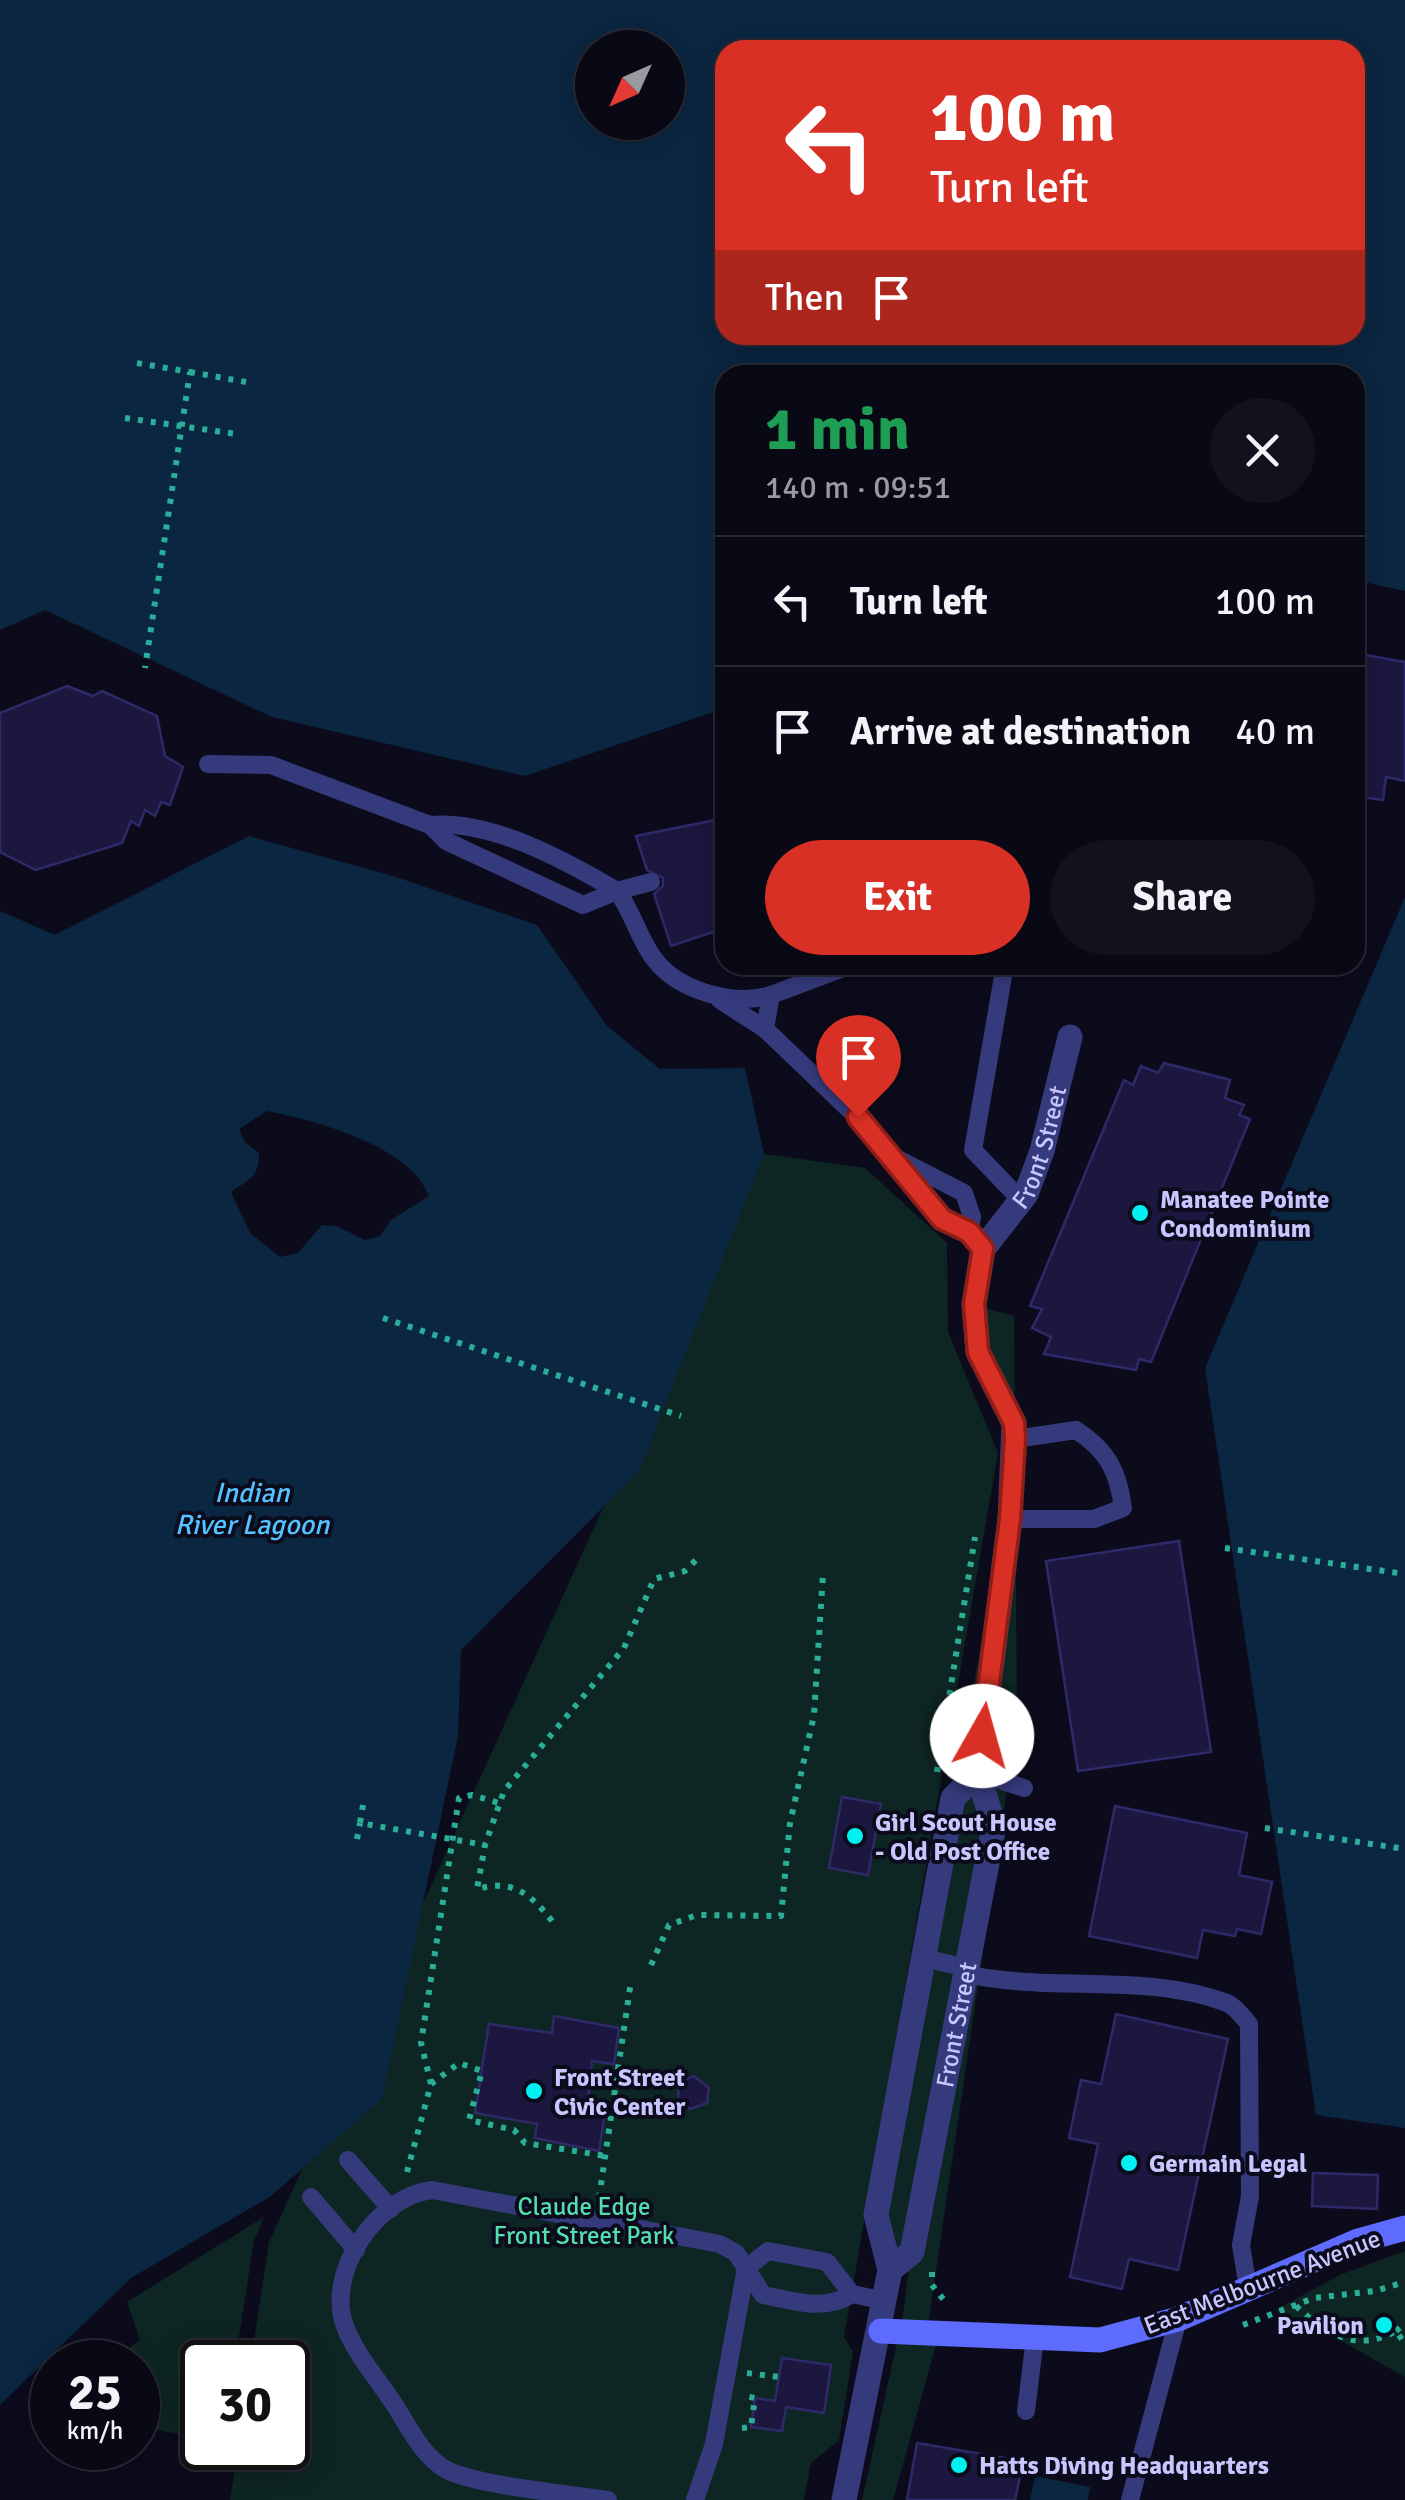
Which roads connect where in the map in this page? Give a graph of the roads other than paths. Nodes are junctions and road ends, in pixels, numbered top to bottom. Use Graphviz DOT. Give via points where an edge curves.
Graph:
graph roads {
  1 [pos="208,764"];
  2 [pos="430,825"];
  3 [pos="650,882"];
  4 [pos="617,891"];
  5 [pos="823,975"];
  6 [pos="1003,975"];
  7 [pos="770,994"];
  8 [pos="716,996"];
  9 [pos="765,1029"];
  10 [pos="1070,1037"];
  11 [pos="891,1156"];
  12 [pos="1021,1200"];
  13 [pos="976,1240"];
  14 [pos="1015,1439"];
  15 [pos="1010,1519"];
  16 [pos="978,1773"];
  17 [pos="1024,1788"];
  18 [pos="924,1958"];
  19 [pos="966,1971"];
  20 [pos="348,2160"];
  21 [pos="311,2197"];
  22 [pos="391,2209"];
  23 [pos="1405,2228"];
  24 [pos="356,2250"];
  25 [pos="746,2268"];
  26 [pos="890,2270"];
  27 [pos="1248,2288"];
  28 [pos="852,2294"];
  29 [pos="886,2301"];
  30 [pos="1178,2319"];
  31 [pos="881,2331"];
  32 [pos="1035,2338"];
  33 [pos="1026,2410"];
  34 [pos="608,2500"];
  35 [pos="695,2500"];
  36 [pos="844,2500"];
  37 [pos="1130,2500"];
  1 -- 2 [label="lane" via="271,765"];
  2 -- 4 [label="lane" via="454,823 491,834"];
  2 -- 4 [label="lane" via="474,856 584,906"];
  3 -- 4 [label="lane"];
  4 -- 8 [label="lane" via="655,961"];
  5 -- 7 [label="lane"];
  6 -- 12 [label="lane" via="973,1150"];
  7 -- 8 [label="lane" via="749,1001"];
  7 -- 9 [label="lane"];
  8 -- 9 [label="lane"];
  9 -- 11 [label="lane"];
  10 -- 12 [label="street, Front Street" via="1042,1151"];
  11 -- 13 [label="lane" via="942,1219"];
  11 -- 13 [label="lane" via="964,1194"];
  12 -- 13 [label="street, Front Street"];
  13 -- 14 [label="street, Front Street" via="978,1352 1014,1423"];
  14 -- 15 [label="street, Front Street"];
  14 -- 15 [label="lane" via="1076,1430 1099,1445 1118,1474 1123,1508 1094,1520"];
  15 -- 16 [label="street, Front Street"];
  16 -- 17 [label="lane"];
  16 -- 18 [label="street, Front Street" via="953,1798"];
  16 -- 19 [label="street, Front Street" via="994,1827"];
  18 -- 19 [label="lane"];
  18 -- 26 [label="street, Front Street" via="876,2215"];
  19 -- 26 [label="street, Front Street" via="912,2252"];
  19 -- 27 [label="lane" via="1045,1985 1168,1989 1232,2004 1249,2024 1250,2196 1241,2244"];
  20 -- 22 [label="lane"];
  21 -- 24 [label="lane"];
  22 -- 24 [label="lane"];
  22 -- 25 [label="lane" via="411,2192 432,2190 720,2244"];
  23 -- 27 [label="street, East Melbourne Avenue" via="1358,2240"];
  24 -- 34 [label="lane" via="341,2293 344,2328 429,2454 448,2471"];
  25 -- 28 [label="lane" via="764,2295 819,2306"];
  25 -- 28 [label="lane" via="768,2251 827,2262"];
  25 -- 35 [label="lane" via="714,2444"];
  26 -- 29 [label="street, Front Street"];
  27 -- 30 [label="street, East Melbourne Avenue"];
  28 -- 29 [label="lane"];
  29 -- 31 [label="street, Front Street"];
  30 -- 32 [label="street, East Melbourne Avenue" via="1100,2340"];
  30 -- 37 [label="lane"];
  31 -- 32 [label="street, East Melbourne Avenue"];
  31 -- 36 [label="street, Front Street"];
  32 -- 33 [label="lane"];
}
